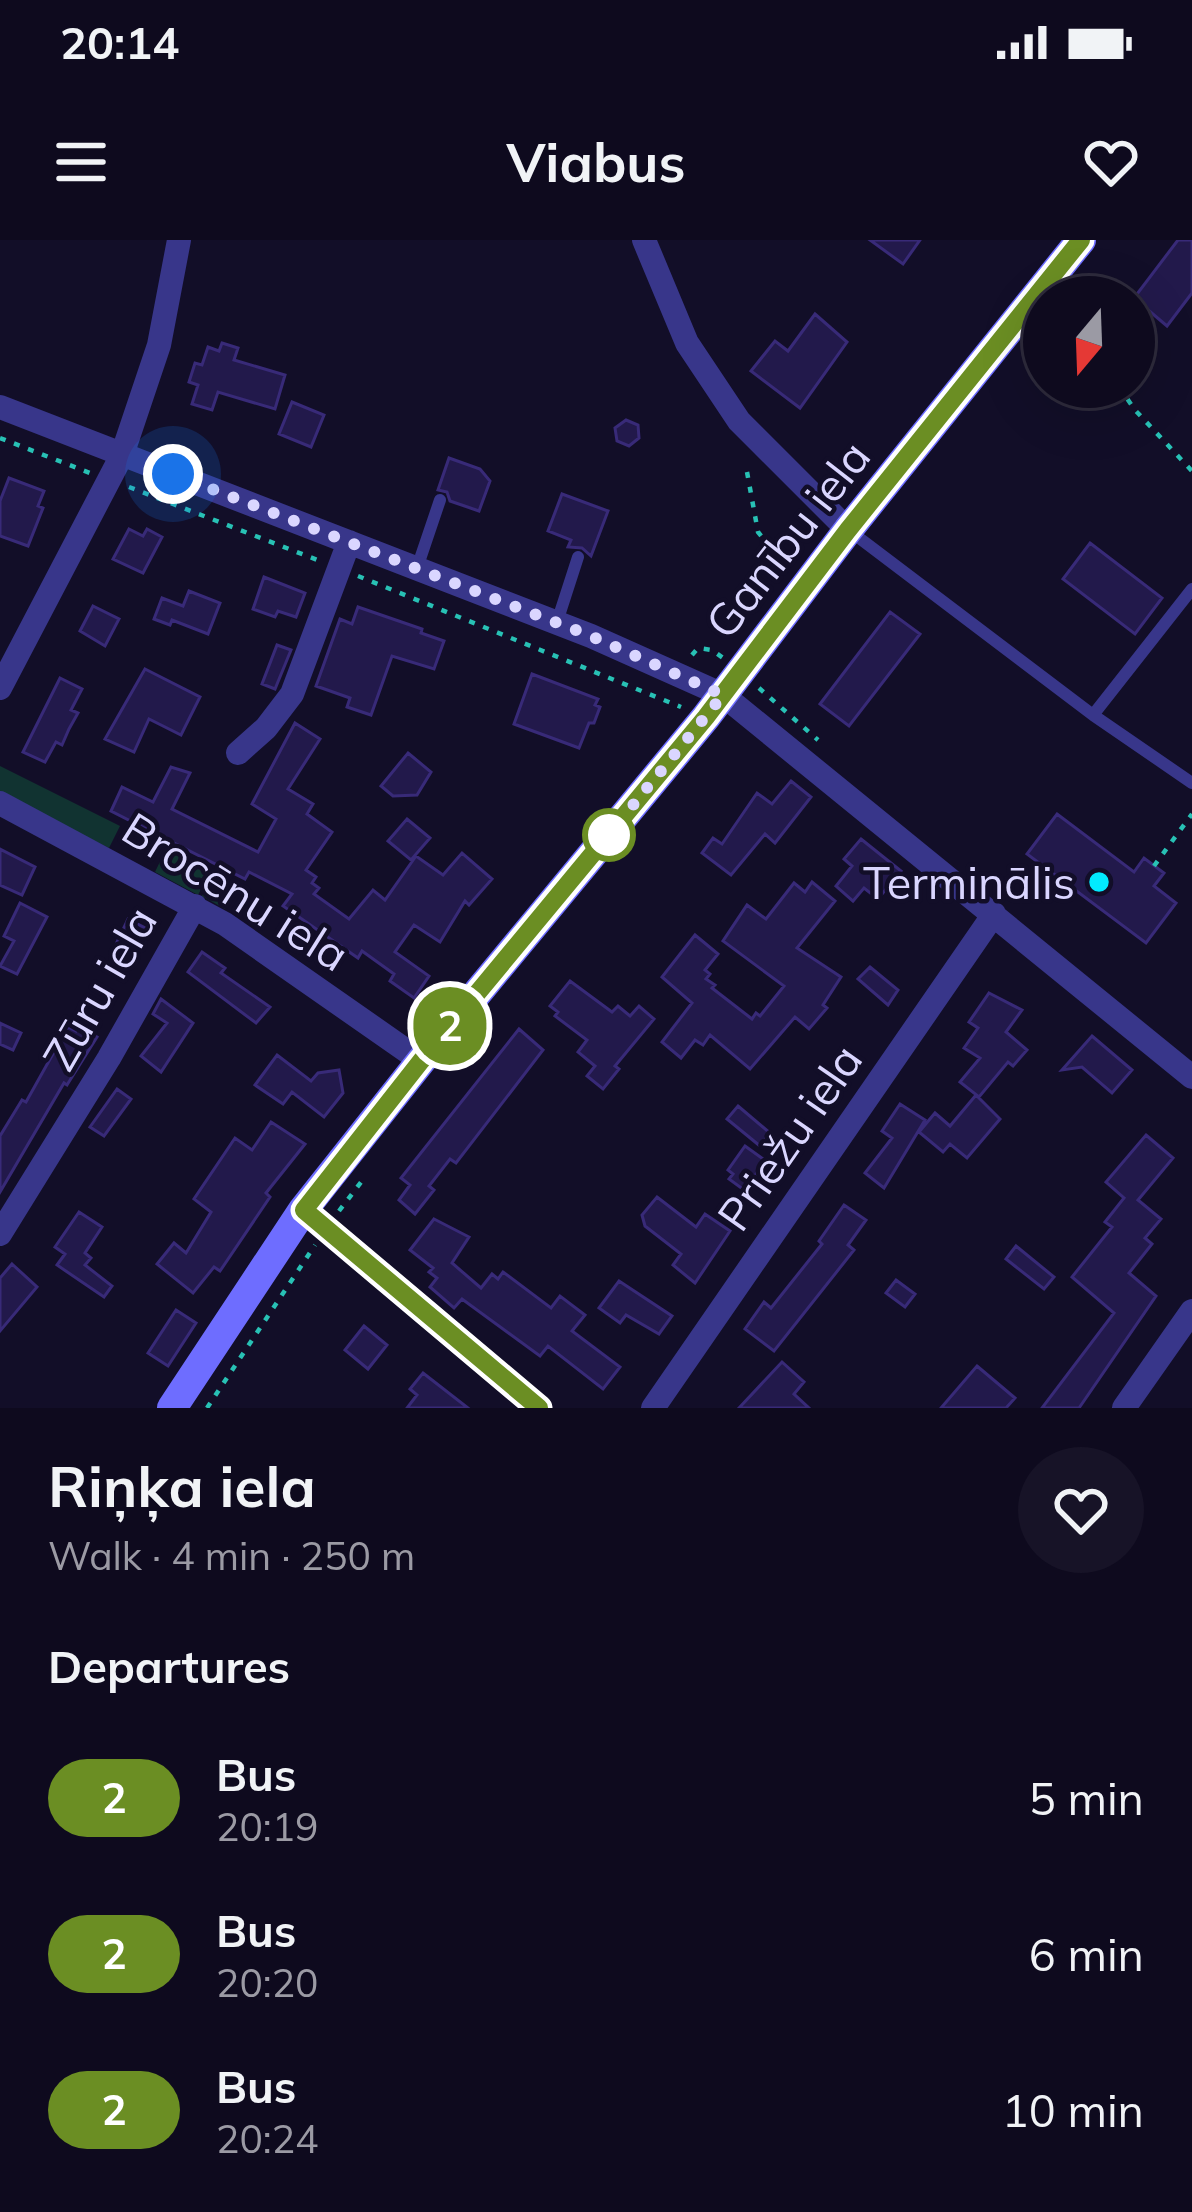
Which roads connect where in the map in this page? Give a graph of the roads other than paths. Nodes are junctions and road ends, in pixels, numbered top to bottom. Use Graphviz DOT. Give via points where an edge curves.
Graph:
graph roads {
  1 [pos="179,240"];
  2 [pos="644,240"];
  3 [pos="1081,240"];
  4 [pos="0,407"];
  5 [pos="122,455"];
  6 [pos="440,500"];
  7 [pos="848,530"];
  8 [pos="349,542"];
  9 [pos="578,557"];
  10 [pos="418,568"];
  11 [pos="1192,590"];
  12 [pos="556,623"];
  13 [pos="0,688"];
  14 [pos="715,706"];
  15 [pos="1093,715"];
  16 [pos="238,753"];
  17 [pos="1192,783"];
  18 [pos="0,803"];
  19 [pos="195,906"];
  20 [pos="994,914"];
  21 [pos="421,1061"];
  22 [pos="1192,1077"];
  23 [pos="314,1220"];
  24 [pos="0,1234"];
  25 [pos="1192,1311"];
  26 [pos="172,1408"];
  27 [pos="539,1408"];
  28 [pos="653,1408"];
  29 [pos="1124,1408"];
  1 -- 5 [label="street" via="159,345"];
  2 -- 7 [label="street" via="688,343 739,421"];
  3 -- 7 [label="street, Ganību iela"];
  4 -- 5 [label="street"];
  5 -- 8 [label="street"];
  5 -- 13 [label="street"];
  6 -- 10 [label="lane"];
  7 -- 14 [label="street, Ganību iela"];
  7 -- 15 [label="lane"];
  8 -- 10 [label="street"];
  8 -- 16 [label="street" via="292,694"];
  9 -- 12 [label="lane"];
  10 -- 12 [label="street"];
  11 -- 15 [label="lane"];
  12 -- 14 [label="street"];
  14 -- 20 [label="street"];
  14 -- 21 [label="street, Ganību iela"];
  15 -- 17 [label="lane"];
  18 -- 19 [label="street, Brocēnu iela"];
  19 -- 21 [label="street, Brocēnu iela"];
  19 -- 24 [label="street, Zūru iela"];
  20 -- 22 [label="street"];
  20 -- 28 [label="street, Priežu iela"];
  21 -- 23 [label="street, Ganību iela"];
  23 -- 26 [label="street, Ganību iela"];
  23 -- 27 [label="street"];
  25 -- 29 [label="street"];
}
